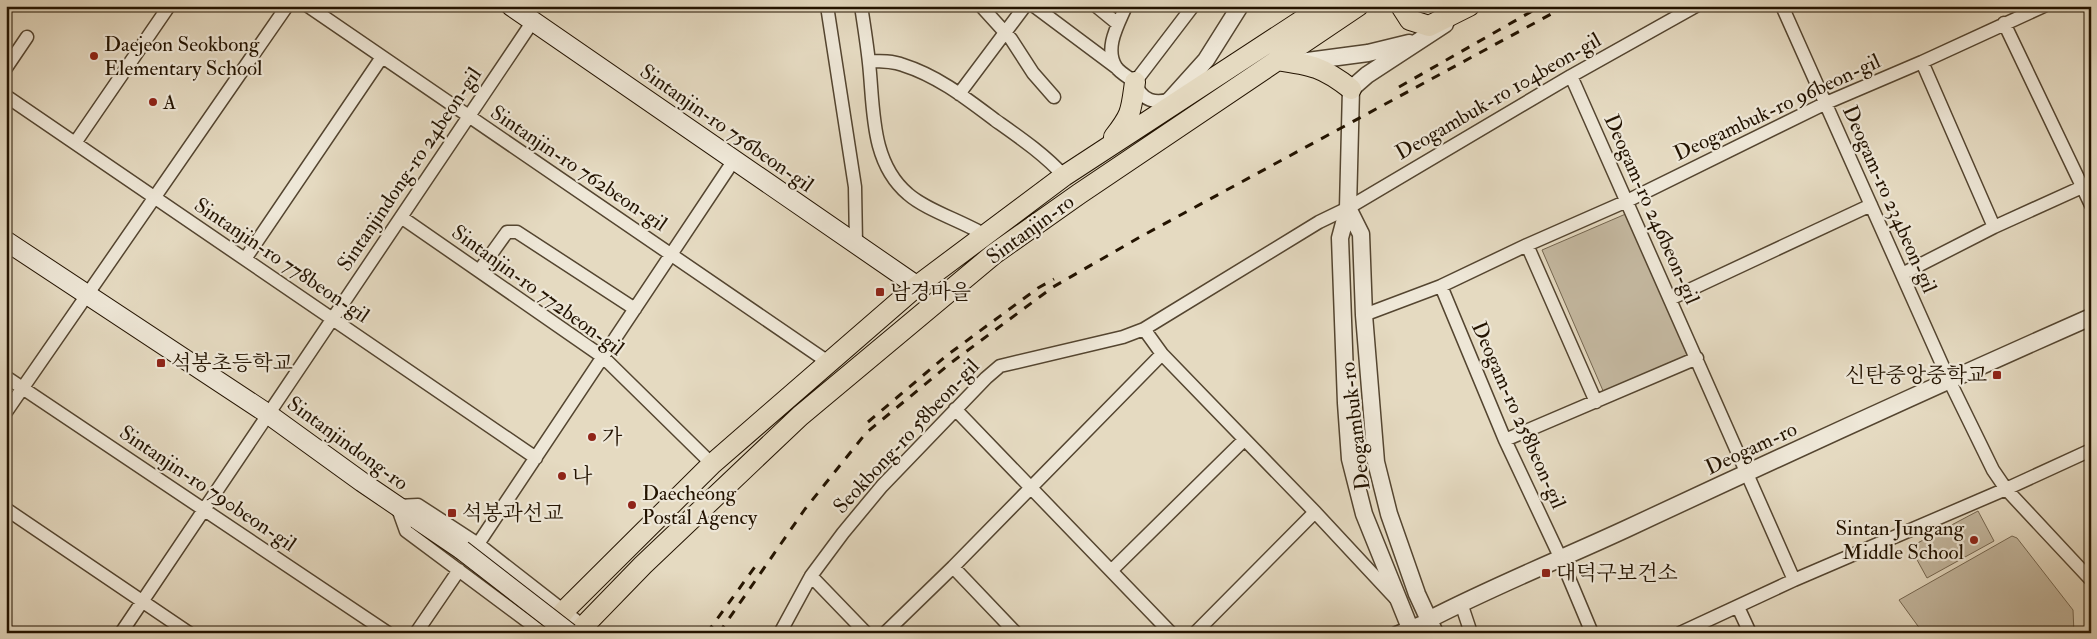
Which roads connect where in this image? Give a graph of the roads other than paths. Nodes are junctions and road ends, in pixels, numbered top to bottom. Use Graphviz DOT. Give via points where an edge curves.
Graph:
graph roads {
  1 [pos="169,6"];
  2 [pos="287,6"];
  3 [pos="308,6"];
  4 [pos="511,6"];
  5 [pos="827,6"];
  6 [pos="861,6"];
  7 [pos="981,6"];
  8 [pos="1024,6"];
  9 [pos="1034,6"];
  10 [pos="1096,6"];
  11 [pos="1126,6"];
  12 [pos="1193,6"];
  13 [pos="1240,6"];
  14 [pos="1324,6"];
  15 [pos="1358,6"];
  16 [pos="1401,6"];
  17 [pos="1471,6"];
  18 [pos="1696,6"];
  19 [pos="1782,6"];
  20 [pos="2044,6"];
  21 [pos="533,21"];
  22 [pos="2004,23"];
  23 [pos="1118,24"];
  24 [pos="1004,33"];
  25 [pos="27,37"];
  26 [pos="1420,40"];
  27 [pos="382,57"];
  28 [pos="869,61"];
  29 [pos="1287,61"];
  30 [pos="1922,62"];
  31 [pos="6,68"];
  32 [pos="1117,68"];
  33 [pos="1571,76"];
  34 [pos="1135,82"];
  35 [pos="1351,90"];
  36 [pos="959,94"];
  37 [pos="6,96"];
  38 [pos="1054,97"];
  39 [pos="1172,98"];
  40 [pos="1826,103"];
  41 [pos="469,116"];
  42 [pos="1144,123"];
  43 [pos="75,143"];
  44 [pos="1107,147"];
  45 [pos="734,160"];
  46 [pos="1064,176"];
  47 [pos="2086,184"];
  48 [pos="155,198"];
  49 [pos="1627,201"];
  50 [pos="1871,205"];
  51 [pos="2091,205"];
  52 [pos="1348,208"];
  53 [pos="401,217"];
  54 [pos="1994,227"];
  55 [pos="984,235"];
  56 [pos="6,241"];
  57 [pos="856,244"];
  58 [pos="1527,245"];
  59 [pos="671,255"];
  60 [pos="245,259"];
  61 [pos="479,271"];
  62 [pos="1902,274"];
  63 [pos="917,286"];
  64 [pos="1441,286"];
  65 [pos="87,295"];
  66 [pos="1670,299"];
  67 [pos="635,309"];
  68 [pos="1364,315"];
  69 [pos="2091,317"];
  70 [pos="332,319"];
  71 [pos="1144,329"];
  72 [pos="1162,354"];
  73 [pos="603,357"];
  74 [pos="1697,358"];
  75 [pos="828,362"];
  76 [pos="6,377"];
  77 [pos="1949,380"];
  78 [pos="22,388"];
  79 [pos="1596,402"];
  80 [pos="955,409"];
  81 [pos="6,412"];
  82 [pos="268,414"];
  83 [pos="1244,440"];
  84 [pos="1505,440"];
  85 [pos="2091,450"];
  86 [pos="536,458"];
  87 [pos="712,464"];
  88 [pos="1748,472"];
  89 [pos="1030,487"];
  90 [pos="2006,489"];
  91 [pos="397,506"];
  92 [pos="6,509"];
  93 [pos="204,509"];
  94 [pos="665,511"];
  95 [pos="1315,512"];
  96 [pos="470,547"];
  97 [pos="655,554"];
  98 [pos="1561,559"];
  99 [pos="953,567"];
  100 [pos="459,570"];
  101 [pos="1112,570"];
  102 [pos="811,576"];
  103 [pos="1794,580"];
  104 [pos="2091,580"];
  105 [pos="143,601"];
  106 [pos="1399,603"];
  107 [pos="1461,603"];
  108 [pos="1738,607"];
  109 [pos="565,610"];
  110 [pos="1432,626"];
  111 [pos="576,630"];
  112 [pos="1406,631"];
  113 [pos="122,633"];
  114 [pos="189,633"];
  115 [pos="388,633"];
  116 [pos="416,633"];
  117 [pos="545,633"];
  118 [pos="780,633"];
  119 [pos="866,633"];
  120 [pos="885,633"];
  121 [pos="1016,633"];
  122 [pos="1171,633"];
  123 [pos="1196,633"];
  124 [pos="1472,633"];
  125 [pos="1592,633"];
  126 [pos="1680,633"];
  127 [pos="1750,633"];
  1 -- 43 [label="street"];
  2 -- 48 [label="street"];
  3 -- 27 [label="street, Sintanjin-ro 762beon-gil"];
  4 -- 21 [label="main road, Sintanjin-ro 756beon-gil"];
  5 -- 57 [label="street" via="855,187"];
  6 -- 28 [label="street"];
  7 -- 24 [label="street"];
  8 -- 24 [label="street"];
  9 -- 32 [label="street"];
  10 -- 23 [label="street"];
  11 -- 23 [label="street"];
  12 -- 34 [label="street"];
  13 -- 39 [label="street" via="1206,60"];
  14 -- 42 [label="main road, Sintanjin-ro"];
  15 -- 29 [label="main road, Sintanjin-ro"];
  16 -- 17 [label="main road" via="1410,20 1429,26"];
  17 -- 26 [label="street"];
  18 -- 33 [label="street, Deogambuk-ro 104beon-gil"];
  19 -- 40 [label="street, Deogam-ro 234beon-gil"];
  20 -- 22 [label="street, Deogambuk-ro 96beon-gil"];
  21 -- 41 [label="street, Sintanjindong-ro 24beon-gil"];
  21 -- 45 [label="main road, Sintanjin-ro 756beon-gil"];
  22 -- 30 [label="street, Deogambuk-ro 96beon-gil"];
  22 -- 47 [label="street"];
  23 -- 32 [label="street" via="1111,53"];
  24 -- 36 [label="street"];
  24 -- 38 [label="street"];
  25 -- 31 [label="street"];
  26 -- 29 [label="street" via="1368,53"];
  26 -- 35 [label="street" via="1367,75"];
  27 -- 41 [label="street, Sintanjin-ro 762beon-gil"];
  27 -- 60 [label="street"];
  28 -- 36 [label="street" via="903,64"];
  28 -- 55 [label="street" via="877,140 895,180 908,195"];
  29 -- 35 [label="main road" via="1331,74"];
  29 -- 97 [label="main road, Sintanjin-ro" via="994,254 800,416"];
  30 -- 40 [label="street, Deogambuk-ro 96beon-gil"];
  30 -- 54 [label="street"];
  32 -- 34 [label="street"];
  33 -- 49 [label="street, Deogam-ro 246beon-gil"];
  33 -- 52 [label="street, Deogambuk-ro 104beon-gil"];
  34 -- 39 [label="street" via="1140,93 1151,101 1163,102"];
  34 -- 44 [label="main road" via="1128,118"];
  35 -- 52 [label="street, Deogambuk-ro"];
  36 -- 46 [label="street" via="1044,156"];
  37 -- 43 [label="street, Sintanjin-ro 778beon-gil"];
  39 -- 42 [label="street"];
  40 -- 49 [label="street, Deogambuk-ro 96beon-gil"];
  40 -- 50 [label="street, Deogam-ro 234beon-gil"];
  41 -- 53 [label="street, Sintanjindong-ro 24beon-gil"];
  41 -- 59 [label="street, Sintanjin-ro 762beon-gil"];
  42 -- 44 [label="main road, Sintanjin-ro"];
  43 -- 48 [label="street, Sintanjin-ro 778beon-gil"];
  44 -- 46 [label="main road, Sintanjin-ro"];
  45 -- 57 [label="main road, Sintanjin-ro 756beon-gil"];
  45 -- 59 [label="street"];
  46 -- 55 [label="main road, Sintanjin-ro"];
  47 -- 51 [label="street"];
  47 -- 54 [label="street"];
  48 -- 60 [label="street, Sintanjin-ro 778beon-gil"];
  48 -- 65 [label="street"];
  49 -- 58 [label="street, Deogambuk-ro 96beon-gil"];
  49 -- 66 [label="street, Deogam-ro 246beon-gil"];
  50 -- 62 [label="street, Deogam-ro 234beon-gil"];
  50 -- 66 [label="street"];
  52 -- 68 [label="street, Deogambuk-ro" via="1361,234"];
  52 -- 71 [label="street, Seokbong-ro 58beon-gil" via="1319,222"];
  52 -- 106 [label="street, Deogambuk-ro" via="1340,238 1350,459 1364,514"];
  53 -- 61 [label="street, Sintanjin-ro 772beon-gil"];
  53 -- 70 [label="street, Sintanjindong-ro 24beon-gil"];
  54 -- 62 [label="street"];
  55 -- 63 [label="main road, Sintanjin-ro"];
  56 -- 65 [label="main road, Sintanjindong-ro"];
  57 -- 63 [label="main road, Sintanjin-ro 756beon-gil"];
  58 -- 64 [label="street, Deogambuk-ro 96beon-gil"];
  58 -- 79 [label="street"];
  59 -- 67 [label="street"];
  59 -- 75 [label="street, Sintanjin-ro 762beon-gil"];
  60 -- 70 [label="street, Sintanjin-ro 778beon-gil"];
  61 -- 67 [label="street" via="507,232 517,232"];
  61 -- 73 [label="street, Sintanjin-ro 772beon-gil"];
  62 -- 77 [label="street, Deogam-ro 234beon-gil"];
  63 -- 75 [label="main road, Sintanjin-ro"];
  64 -- 68 [label="street, Deogambuk-ro 96beon-gil"];
  64 -- 84 [label="street, Deogam-ro 258beon-gil"];
  65 -- 78 [label="street"];
  65 -- 82 [label="main road, Sintanjindong-ro"];
  66 -- 74 [label="street, Deogam-ro 246beon-gil"];
  67 -- 73 [label="street"];
  68 -- 110 [label="street, Deogambuk-ro" via="1376,462 1389,514 1417,594"];
  69 -- 77 [label="street, Deogam-ro"];
  70 -- 82 [label="street, Sintanjindong-ro 24beon-gil"];
  70 -- 86 [label="street, Sintanjin-ro 778beon-gil"];
  71 -- 72 [label="street"];
  71 -- 80 [label="street, Seokbong-ro 58beon-gil" via="1123,337 1000,366"];
  72 -- 83 [label="street"];
  72 -- 89 [label="street"];
  73 -- 86 [label="street"];
  73 -- 87 [label="street, Sintanjin-ro 772beon-gil"];
  74 -- 79 [label="street"];
  74 -- 88 [label="street, Deogam-ro 246beon-gil"];
  75 -- 87 [label="main road, Sintanjin-ro"];
  76 -- 78 [label="street, Sintanjin-ro 790beon-gil"];
  77 -- 88 [label="street, Deogam-ro"];
  77 -- 90 [label="street, Deogam-ro 234beon-gil" via="1993,470"];
  78 -- 81 [label="street"];
  78 -- 93 [label="street, Sintanjin-ro 790beon-gil"];
  79 -- 84 [label="street"];
  80 -- 89 [label="street"];
  80 -- 102 [label="street, Seokbong-ro 58beon-gil" via="882,486"];
  82 -- 91 [label="main road, Sintanjindong-ro"];
  82 -- 93 [label="street, Sintanjindong-ro 24beon-gil"];
  83 -- 95 [label="street"];
  83 -- 101 [label="street"];
  84 -- 98 [label="street, Deogam-ro 258beon-gil"];
  85 -- 90 [label="street"];
  86 -- 96 [label="street"];
  87 -- 94 [label="main road, Sintanjin-ro"];
  88 -- 98 [label="street, Deogam-ro"];
  88 -- 103 [label="street, Deogam-ro 246beon-gil"];
  89 -- 99 [label="street"];
  89 -- 101 [label="street"];
  90 -- 103 [label="street"];
  90 -- 104 [label="street, Deogam-ro 234beon-gil"];
  91 -- 96 [label="main road, Sintanjindong-ro"];
  91 -- 100 [label="street" via="406,531"];
  92 -- 105 [label="street"];
  93 -- 105 [label="street, Sintanjindong-ro 24beon-gil"];
  93 -- 115 [label="street, Sintanjin-ro 790beon-gil"];
  94 -- 97 [label="main road" via="657,532 645,545 647,554"];
  94 -- 109 [label="main road, Sintanjin-ro"];
  95 -- 106 [label="street"];
  95 -- 123 [label="street"];
  96 -- 109 [label="street"];
  96 -- 111 [label="main road, Sintanjindong-ro, bridge"];
  97 -- 111 [label="main road, Sintanjin-ro"];
  98 -- 107 [label="street, Deogam-ro"];
  98 -- 125 [label="street, Deogam-ro 258beon-gil"];
  99 -- 120 [label="street"];
  99 -- 121 [label="street"];
  100 -- 116 [label="street"];
  100 -- 117 [label="street"];
  101 -- 122 [label="street"];
  102 -- 118 [label="street, Seokbong-ro 58beon-gil"];
  102 -- 119 [label="street"];
  103 -- 108 [label="street"];
  105 -- 113 [label="street, Sintanjindong-ro 24beon-gil"];
  105 -- 114 [label="street"];
  106 -- 112 [label="street, Deogambuk-ro"];
  107 -- 110 [label="street, Deogam-ro"];
  107 -- 124 [label="street"];
  108 -- 126 [label="street"];
  108 -- 127 [label="street"];
  109 -- 111 [label="street"];
  109 -- 117 [label="main road, Sintanjin-ro"];
  110 -- 112 [label="street"];
}
